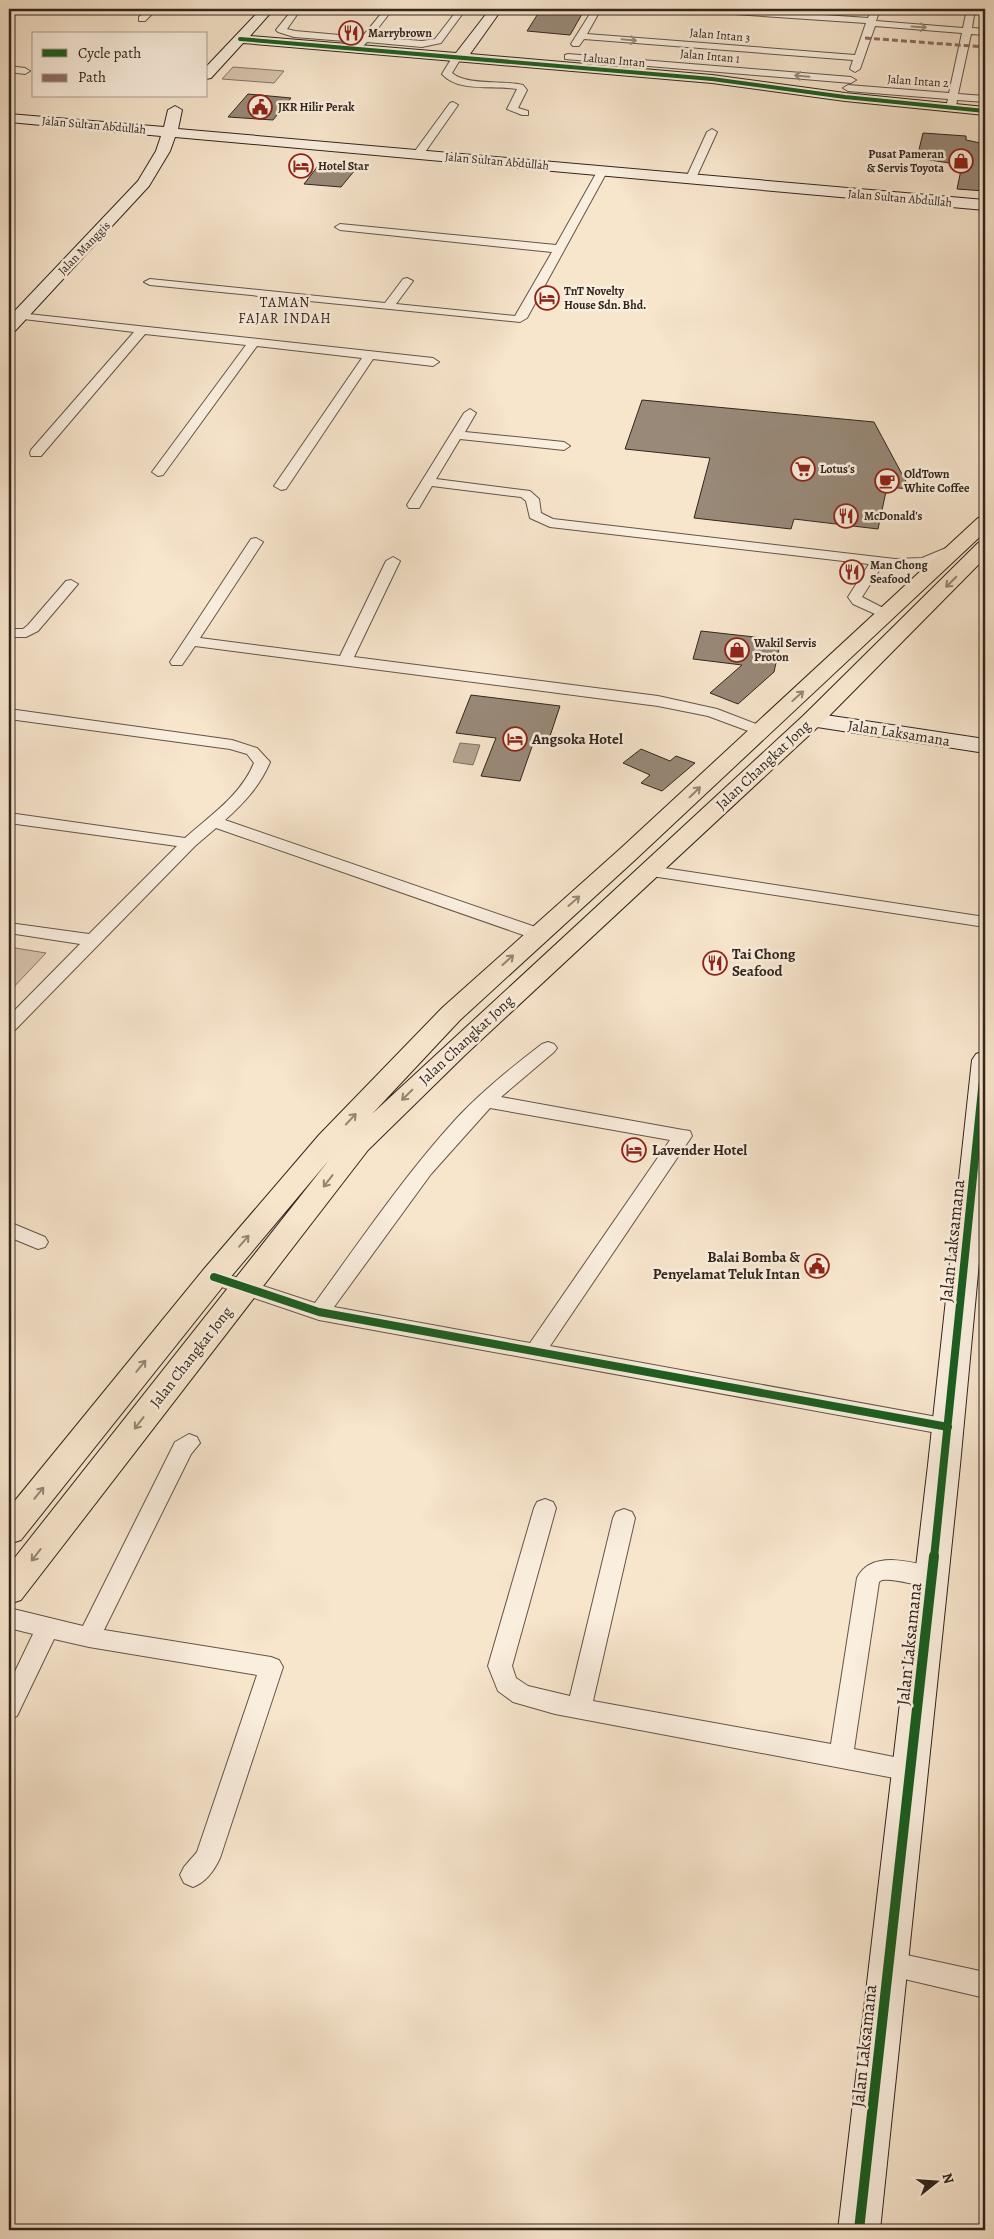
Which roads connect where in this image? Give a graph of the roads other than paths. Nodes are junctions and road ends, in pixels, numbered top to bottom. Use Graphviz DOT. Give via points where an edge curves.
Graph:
graph roads {
  1 [pos="153,9"];
  2 [pos="268,9"];
  3 [pos="297,9"];
  4 [pos="389,9"];
  5 [pos="462,9"];
  6 [pos="485,9"];
  7 [pos="496,9"];
  8 [pos="597,9"];
  9 [pos="704,9"];
  10 [pos="876,9"];
  11 [pos="971,9"];
  12 [pos="142,19"];
  13 [pos="871,22"];
  14 [pos="966,31"];
  15 [pos="985,32"];
  16 [pos="580,36"];
  17 [pos="242,38"];
  18 [pos="360,45"];
  19 [pos="458,56"];
  20 [pos="858,58"];
  21 [pos="565,62"];
  22 [pos="9,69"];
  23 [pos="25,71"];
  24 [pos="208,73"];
  25 [pos="848,90"];
  26 [pos="185,98"];
  27 [pos="985,99"];
  28 [pos="952,103"];
  29 [pos="453,105"];
  30 [pos="985,109"];
  31 [pos="175,110"];
  32 [pos="525,113"];
  33 [pos="9,118"];
  34 [pos="9,125"];
  35 [pos="712,132"];
  36 [pos="169,136"];
  37 [pos="147,147"];
  38 [pos="419,154"];
  39 [pos="601,174"];
  40 [pos="691,178"];
  41 [pos="985,205"];
  42 [pos="985,212"];
  43 [pos="340,227"];
  44 [pos="560,249"];
  45 [pos="407,281"];
  46 [pos="150,282"];
  47 [pos="388,307"];
  48 [pos="14,321"];
  49 [pos="142,330"];
  50 [pos="254,342"];
  51 [pos="370,355"];
  52 [pos="433,362"];
  53 [pos="470,413"];
  54 [pos="457,435"];
  55 [pos="564,446"];
  56 [pos="36,453"];
  57 [pos="158,472"];
  58 [pos="428,482"];
  59 [pos="281,486"];
  60 [pos="414,505"];
  61 [pos="985,522"];
  62 [pos="256,542"];
  63 [pos="958,546"];
  64 [pos="985,547"];
  65 [pos="393,561"];
  66 [pos="878,561"];
  67 [pos="895,563"];
  68 [pos="72,584"];
  69 [pos="906,595"];
  70 [pos="886,614"];
  71 [pos="9,634"];
  72 [pos="193,641"];
  73 [pos="883,649"];
  74 [pos="345,660"];
  75 [pos="177,662"];
  76 [pos="823,673"];
  77 [pos="9,714"];
  78 [pos="812,720"];
  79 [pos="760,730"];
  80 [pos="985,746"];
  81 [pos="9,818"];
  82 [pos="214,822"];
  83 [pos="189,844"];
  84 [pos="651,871"];
  85 [pos="985,922"];
  86 [pos="9,928"];
  87 [pos="538,934"];
  88 [pos="92,940"];
  89 [pos="559,956"];
  90 [pos="478,987"];
  91 [pos="9,1026"];
  92 [pos="548,1048"];
  93 [pos="985,1060"];
  94 [pos="983,1100"];
  95 [pos="487,1101"];
  96 [pos="9,1229"];
  97 [pos="38,1242"];
  98 [pos="214,1277"];
  99 [pos="245,1288"];
  100 [pos="319,1312"];
  101 [pos="536,1351"];
  102 [pos="948,1427"];
  103 [pos="189,1443"];
  104 [pos="545,1508"];
  105 [pos="624,1518"];
  106 [pos="9,1531"];
  107 [pos="931,1577"];
  108 [pos="9,1590"];
  109 [pos="9,1618"];
  110 [pos="47,1629"];
  111 [pos="89,1638"];
  112 [pos="579,1708"];
  113 [pos="9,1709"];
  114 [pos="841,1757"];
  115 [pos="910,1770"];
  116 [pos="193,1875"];
  117 [pos="888,1964"];
  118 [pos="985,1986"];
  119 [pos="859,2230"];
  1 -- 12 [label="street"];
  2 -- 17 [label="street"];
  3 -- 18 [label="street" via="281,30"];
  4 -- 18 [label="street"];
  5 -- 18 [label="street" via="438,41"];
  6 -- 19 [label="street"];
  7 -- 19 [label="street"];
  8 -- 16 [label="street"];
  9 -- 13 [label="street"];
  10 -- 13 [label="street"];
  11 -- 14 [label="street"];
  13 -- 14 [label="street, one-way"];
  13 -- 20 [label="street"];
  14 -- 15 [label="street"];
  14 -- 28 [label="street"];
  16 -- 20 [label="street, Jalan Intan 3, one-way"];
  16 -- 21 [label="street"];
  17 -- 18 [label="street, Laluan Intan"];
  17 -- 24 [label="street"];
  18 -- 19 [label="street, Laluan Intan"];
  19 -- 21 [label="street, Laluan Intan"];
  19 -- 32 [label="street" via="447,74 449,77 520,87 520,96 512,109"];
  20 -- 25 [label="street"];
  21 -- 25 [label="street, Laluan Intan"];
  22 -- 23 [label="street"];
  25 -- 28 [label="street, Laluan Intan"];
  26 -- 31 [label="street"];
  27 -- 28 [label="street, Jalan Intan 2"];
  28 -- 30 [label="street, Laluan Intan"];
  29 -- 38 [label="street"];
  31 -- 36 [label="street, Jalan Manggis"];
  31 -- 37 [label="street" via="164,116"];
  33 -- 37 [label="street, Jalan Sultan Abdullah"];
  34 -- 37 [label="street, Jalan Sultan Abdullah"];
  35 -- 40 [label="street"];
  36 -- 37 [label="street, Jalan Manggis"];
  36 -- 37 [label="street, Jalan Sultan Abdullah"];
  36 -- 38 [label="street, Jalan Sultan Abdullah"];
  36 -- 39 [label="street, Jalan Sultan Abdullah"];
  37 -- 48 [label="street, Jalan Manggis" via="144,183"];
  38 -- 39 [label="street, Jalan Sultan Abdullah"];
  39 -- 40 [label="street, Jalan Sultan Abdullah"];
  39 -- 42 [label="street, Jalan Sultan Abdullah"];
  39 -- 44 [label="street"];
  40 -- 41 [label="street, Jalan Sultan Abdullah"];
  43 -- 44 [label="street"];
  44 -- 47 [label="street" via="521,318 516,320"];
  45 -- 47 [label="street"];
  46 -- 47 [label="street"];
  48 -- 49 [label="street"];
  49 -- 50 [label="street"];
  49 -- 56 [label="street"];
  50 -- 51 [label="street"];
  50 -- 57 [label="street"];
  51 -- 52 [label="street"];
  51 -- 59 [label="street"];
  53 -- 54 [label="street"];
  54 -- 55 [label="street"];
  54 -- 58 [label="street"];
  58 -- 60 [label="street"];
  58 -- 66 [label="street" via="524,494 532,499 535,515 550,523"];
  61 -- 63 [label="highway, Jalan Changkat Jong"];
  62 -- 72 [label="street"];
  63 -- 67 [label="street" via="924,562"];
  63 -- 69 [label="highway, Jalan Changkat Jong"];
  64 -- 73 [label="highway, Jalan Changkat Jong, one-way"];
  65 -- 74 [label="street"];
  66 -- 67 [label="street"];
  66 -- 70 [label="street" via="855,597"];
  67 -- 69 [label="street" via="909,582"];
  68 -- 71 [label="street" via="33,628 26,633"];
  69 -- 70 [label="highway, Jalan Changkat Jong"];
  70 -- 76 [label="highway, Jalan Changkat Jong"];
  72 -- 74 [label="street"];
  72 -- 75 [label="street"];
  73 -- 76 [label="highway" via="861,651"];
  73 -- 78 [label="highway, Jalan Changkat Jong"];
  74 -- 79 [label="street" via="683,705"];
  79 -- 76 [label="highway, Jalan Changkat Jong, one-way"];
  77 -- 82 [label="street" via="252,751 262,762 258,776"];
  78 -- 80 [label="street, Jalan Laksamana"];
  78 -- 84 [label="highway, Jalan Changkat Jong"];
  87 -- 79 [label="highway, Jalan Changkat Jong, one-way"];
  81 -- 83 [label="street"];
  82 -- 83 [label="street"];
  82 -- 87 [label="street"];
  83 -- 88 [label="street"];
  84 -- 85 [label="street"];
  84 -- 89 [label="highway, Jalan Changkat Jong"];
  86 -- 88 [label="street"];
  90 -- 87 [label="highway, Jalan Changkat Jong, one-way"];
  88 -- 91 [label="street"];
  89 -- 90 [label="highway" via="501,989"];
  89 -- 99 [label="highway, Jalan Changkat Jong, one-way" via="358,1143"];
  98 -- 90 [label="highway, Jalan Changkat Jong, one-way" via="330,1142"];
  92 -- 95 [label="street"];
  93 -- 94 [label="street, Jalan Laksamana"];
  94 -- 102 [label="street, Jalan Laksamana"];
  95 -- 100 [label="street" via="422,1172"];
  95 -- 101 [label="street" via="683,1136"];
  96 -- 97 [label="street"];
  98 -- 99 [label="street"];
  106 -- 98 [label="highway, Jalan Changkat Jong, one-way"];
  99 -- 100 [label="street"];
  99 -- 108 [label="highway, Jalan Changkat Jong, one-way"];
  100 -- 101 [label="street"];
  101 -- 102 [label="street"];
  102 -- 107 [label="street, Jalan Laksamana"];
  103 -- 111 [label="street" via="183,1448"];
  104 -- 112 [label="street" via="500,1666 506,1684 521,1695"];
  105 -- 112 [label="street"];
  107 -- 114 [label="street" via="882,1569 872,1572 868,1578"];
  107 -- 115 [label="street, Jalan Laksamana"];
  109 -- 110 [label="street"];
  110 -- 111 [label="street"];
  110 -- 113 [label="street"];
  111 -- 116 [label="street" via="271,1667 207,1858"];
  112 -- 114 [label="street"];
  114 -- 115 [label="street"];
  115 -- 117 [label="street, Jalan Laksamana"];
  117 -- 118 [label="street"];
  117 -- 119 [label="street, Jalan Laksamana"];
}
